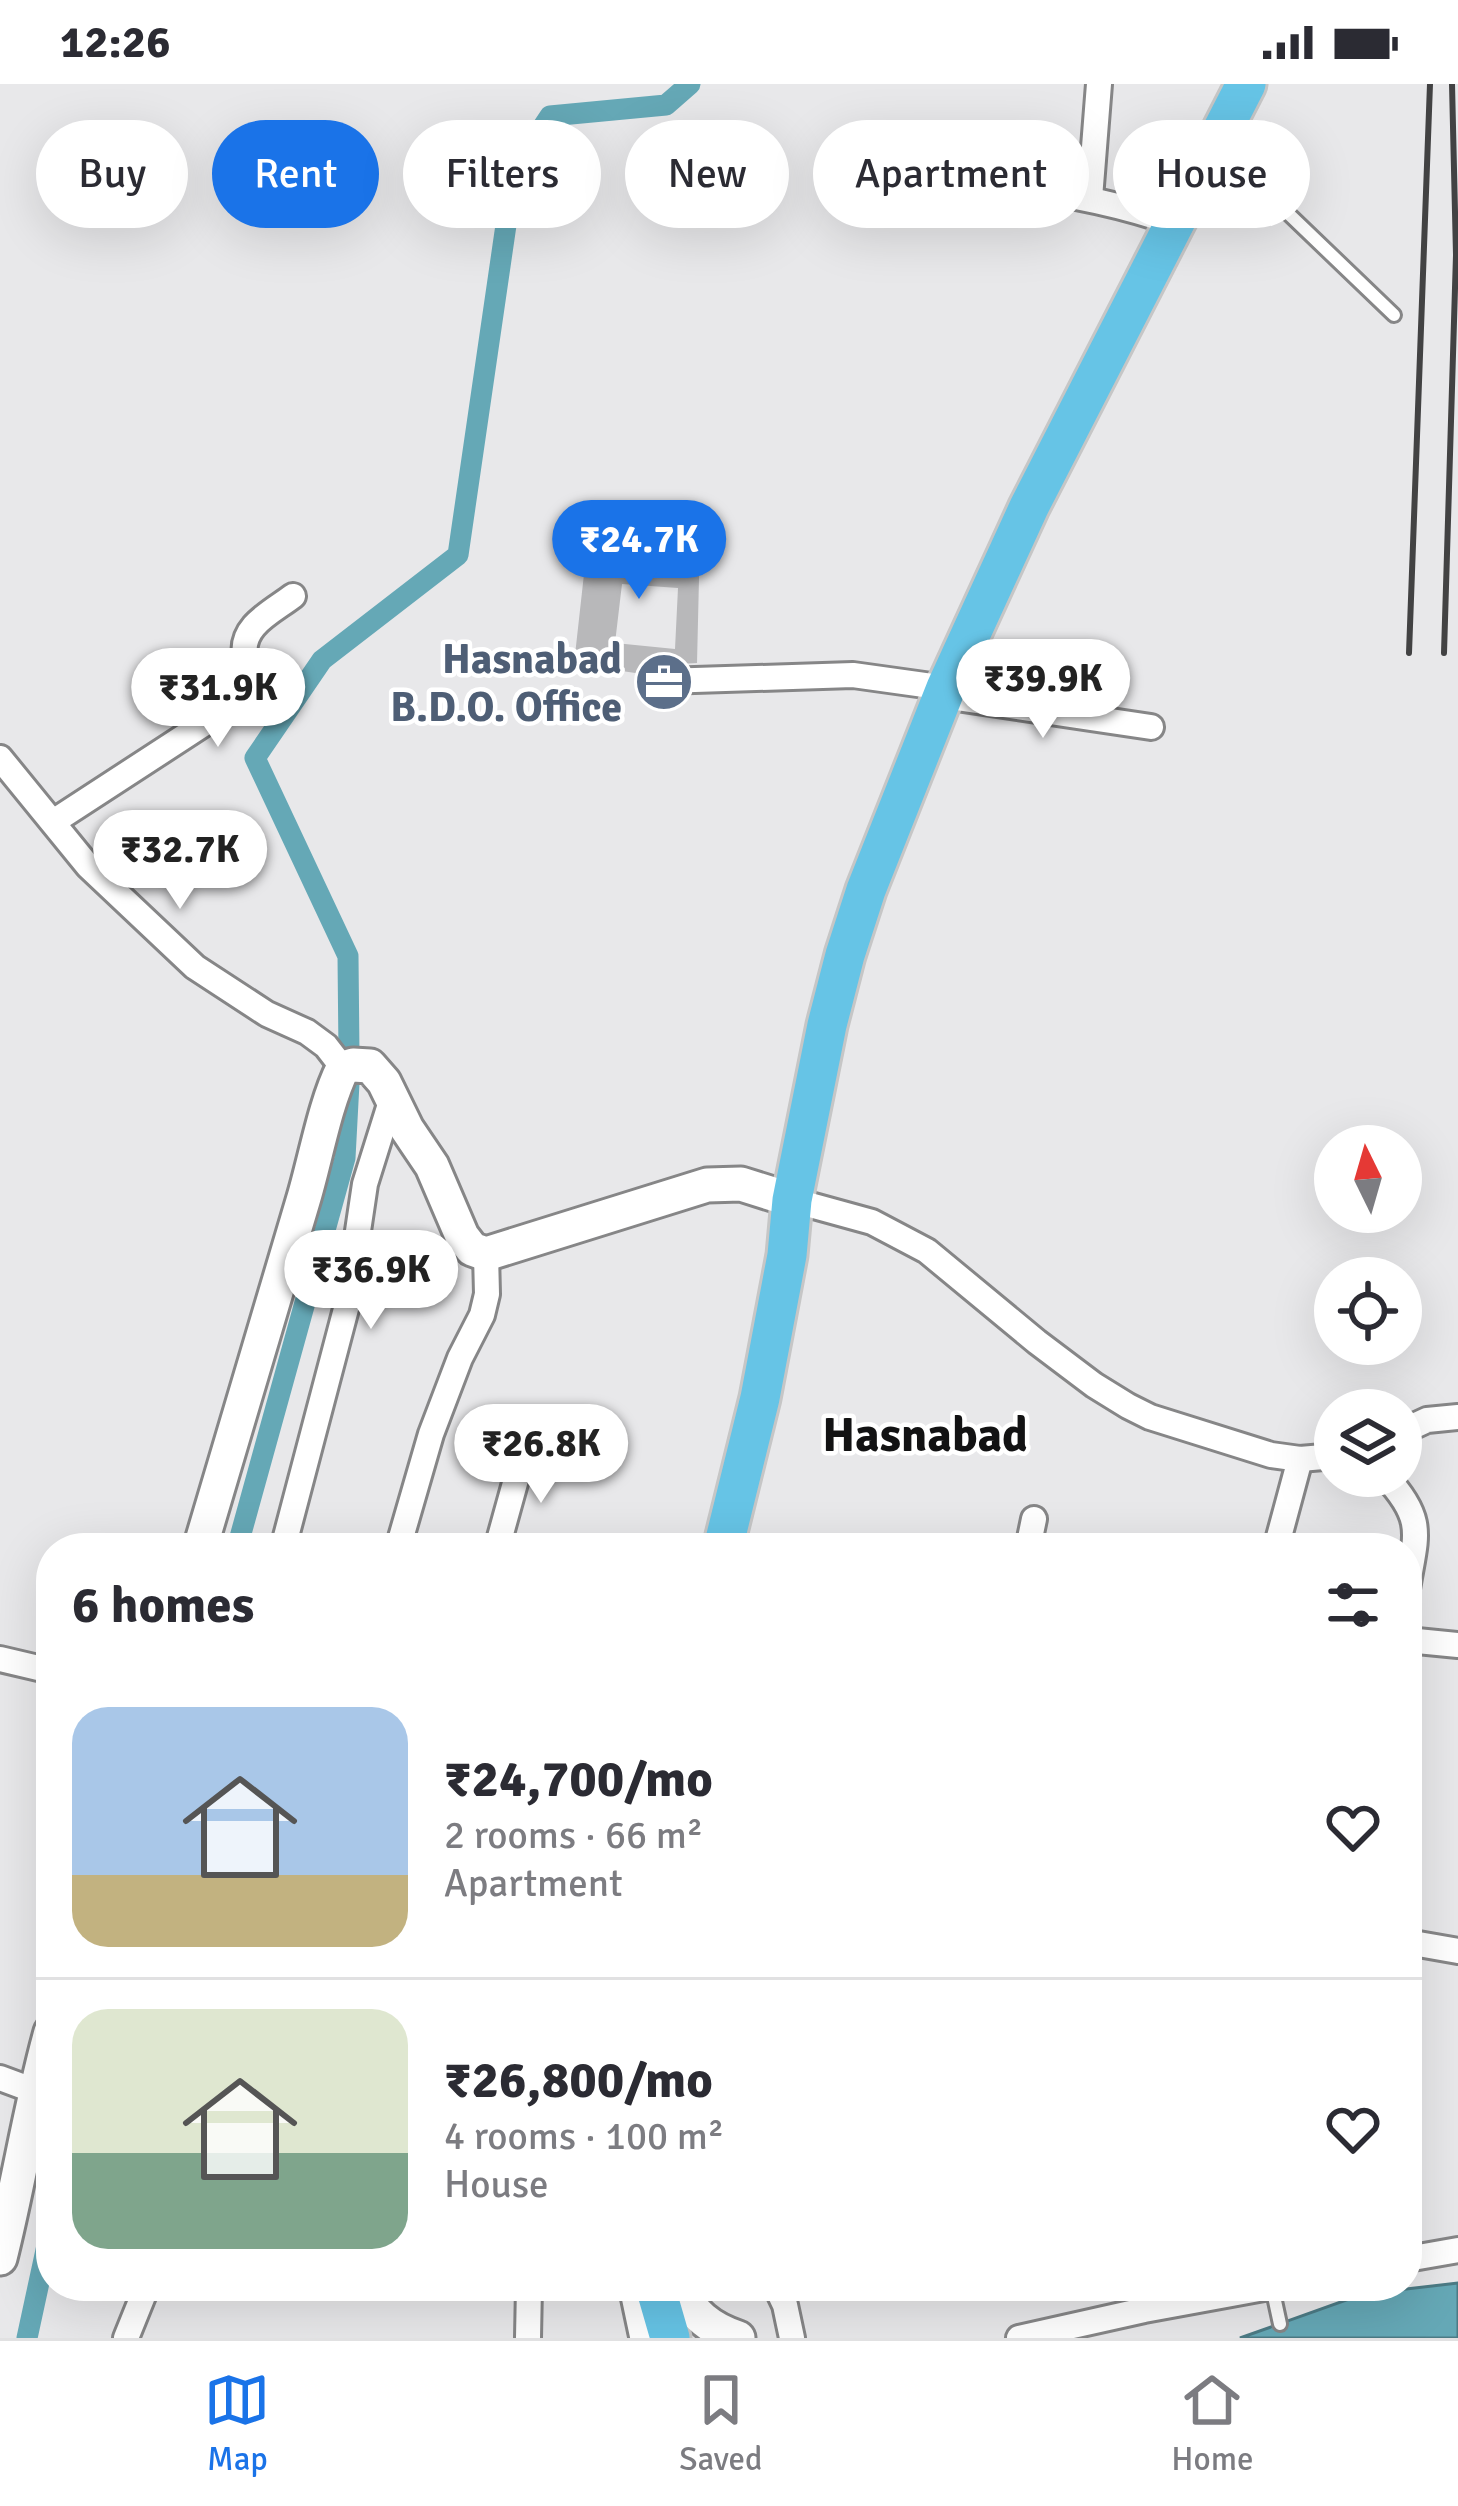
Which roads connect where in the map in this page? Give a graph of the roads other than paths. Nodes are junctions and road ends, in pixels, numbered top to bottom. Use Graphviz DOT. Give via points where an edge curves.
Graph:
graph roads {
  1 [pos="1099,84"];
  2 [pos="1246,84"];
  3 [pos="1227,120"];
  4 [pos="1090,198"];
  5 [pos="1113,205"];
  6 [pos="1171,228"];
  7 [pos="1303,228"];
  8 [pos="1394,315"];
  9 [pos="293,596"];
  10 [pos="664,681"];
  11 [pos="944,692"];
  12 [pos="1151,727"];
  13 [pos="0,758"];
  14 [pos="53,822"];
  15 [pos="344,1068"];
  16 [pos="392,1098"];
  17 [pos="792,1200"];
  18 [pos="486,1254"];
  19 [pos="1458,1417"];
  20 [pos="1422,1422"];
  21 [pos="525,1447"];
  22 [pos="1314,1458"];
  23 [pos="1300,1459"];
  24 [pos="742,1479"];
  25 [pos="1402,1497"];
  26 [pos="1034,1519"];
  27 [pos="205,1533"];
  28 [pos="287,1533"];
  29 [pos="402,1533"];
  30 [pos="501,1533"];
  31 [pos="713,1533"];
  32 [pos="727,1533"];
  33 [pos="740,1533"];
  34 [pos="1031,1533"];
  35 [pos="1280,1533"];
  36 [pos="1415,1533"];
  37 [pos="1422,1641"];
  38 [pos="1458,1645"];
  39 [pos="0,1659"];
  40 [pos="36,1667"];
  41 [pos="1422,1945"];
  42 [pos="1458,1951"];
  43 [pos="0,2078"];
  44 [pos="36,2086"];
  45 [pos="35,2090"];
  46 [pos="1458,2250"];
  47 [pos="1422,2256"];
  48 [pos="0,2258"];
  49 [pos="141,2301"];
  50 [pos="529,2301"];
  51 [pos="639,2301"];
  52 [pos="659,2301"];
  53 [pos="688,2301"];
  54 [pos="783,2301"];
  55 [pos="1192,2301"];
  56 [pos="1276,2301"];
  57 [pos="1280,2324"];
  58 [pos="126,2338"];
  59 [pos="528,2338"];
  60 [pos="647,2338"];
  61 [pos="670,2338"];
  62 [pos="738,2338"];
  63 [pos="792,2338"];
  64 [pos="1019,2338"];
  1 -- 4 [label="street"];
  2 -- 3 [label="main road"];
  4 -- 5 [label="street"];
  6 -- 11 [label="main road"];
  7 -- 8 [label="lane"];
  9 -- 14 [label="street" via="246,635 245,697"];
  10 -- 11 [label="street" via="853,675"];
  11 -- 12 [label="street"];
  11 -- 17 [label="main road" via="845,955"];
  13 -- 14 [label="street"];
  14 -- 15 [label="street" via="196,968 308,1032"];
  15 -- 16 [label="street" via="370,1066"];
  15 -- 27 [label="street"];
  16 -- 18 [label="street" via="461,1236"];
  16 -- 28 [label="street" via="365,1184 347,1305"];
  17 -- 18 [label="street" via="741,1184 707,1185"];
  17 -- 23 [label="street" via="897,1233 1128,1406"];
  17 -- 24 [label="main road"];
  18 -- 29 [label="street" via="482,1315 431,1434"];
  19 -- 20 [label="street"];
  21 -- 30 [label="street"];
  22 -- 23 [label="street"];
  23 -- 35 [label="street"];
  24 -- 31 [label="street"];
  24 -- 32 [label="main road"];
  24 -- 33 [label="street"];
  25 -- 36 [label="street"];
  26 -- 34 [label="street"];
  37 -- 38 [label="street"];
  39 -- 40 [label="street"];
  41 -- 42 [label="street"];
  43 -- 45 [label="street"];
  44 -- 45 [label="street"];
  45 -- 48 [label="street"];
  46 -- 47 [label="street"];
  49 -- 58 [label="street"];
  50 -- 59 [label="street"];
  51 -- 60 [label="street"];
  52 -- 61 [label="main road"];
  53 -- 62 [label="street" via="716,2330"];
  54 -- 63 [label="street"];
  55 -- 64 [label="street"];
  56 -- 57 [label="lane"];
}
